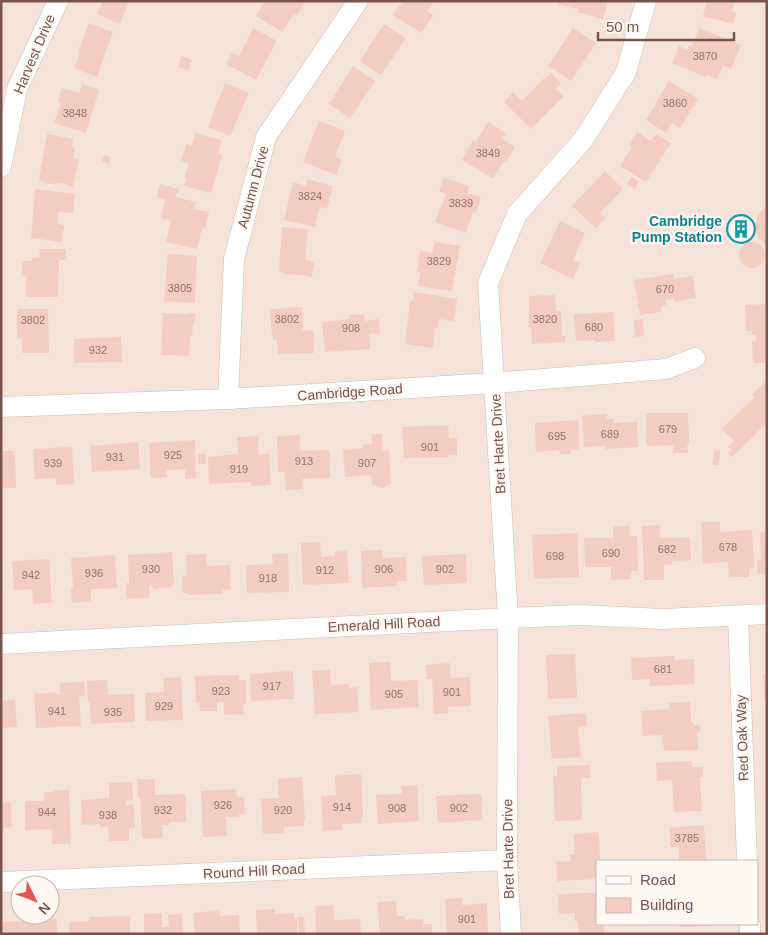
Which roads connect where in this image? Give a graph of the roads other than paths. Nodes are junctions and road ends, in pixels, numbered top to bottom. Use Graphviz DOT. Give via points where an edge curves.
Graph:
graph roads {
  1 [pos="58,1"];
  2 [pos="358,1"];
  3 [pos="646,1"];
  4 [pos="1,167"];
  5 [pos="695,358"];
  6 [pos="494,382"];
  7 [pos="228,399"];
  8 [pos="1,407"];
  9 [pos="767,614"];
  10 [pos="738,616"];
  11 [pos="508,618"];
  12 [pos="1,644"];
  13 [pos="507,860"];
  14 [pos="747,860"];
  15 [pos="1,882"];
  16 [pos="511,934"];
  1 -- 4 [label="street, Harvest Drive" via="17,89"];
  2 -- 7 [label="street, Autumn Drive" via="266,137 234,259"];
  3 -- 6 [label="street, Bret Harte Drive" via="626,72 583,140 517,214 488,283"];
  5 -- 6 [label="street, Cambridge Road" via="666,369"];
  6 -- 7 [label="street, Cambridge Road"];
  6 -- 11 [label="street, Bret Harte Drive"];
  7 -- 8 [label="street, Cambridge Road"];
  9 -- 10 [label="street, Emerald Hill Road"];
  10 -- 11 [label="street, Emerald Hill Road"];
  10 -- 14 [label="street, Red Oak Way"];
  11 -- 12 [label="street, Emerald Hill Road"];
  11 -- 13 [label="street, Bret Harte Drive"];
  13 -- 15 [label="street, Round Hill Road"];
  13 -- 16 [label="street, Bret Harte Drive"];
}
